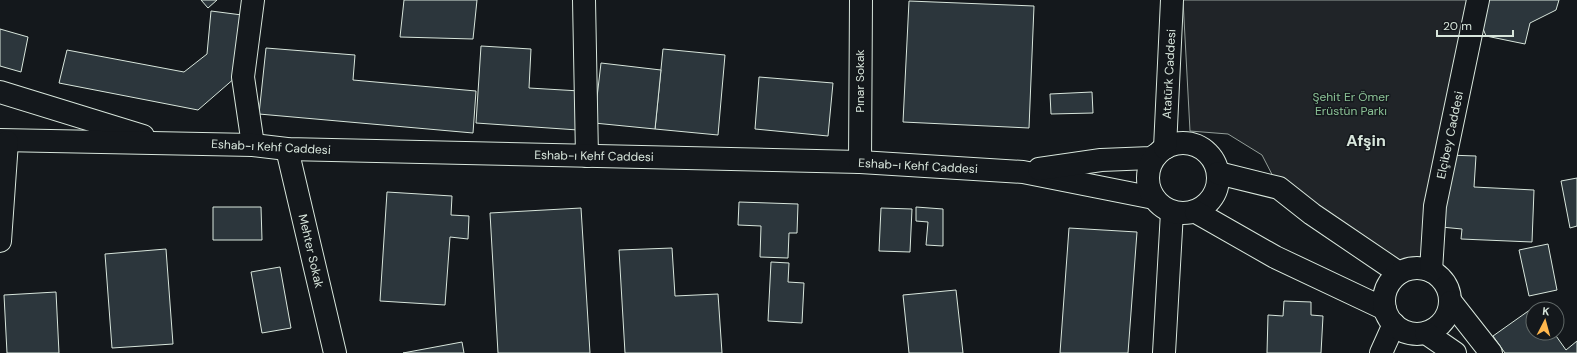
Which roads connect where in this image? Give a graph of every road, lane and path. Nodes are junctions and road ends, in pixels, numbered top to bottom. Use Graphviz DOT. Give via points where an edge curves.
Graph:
graph roads {
  1 [pos="253,0"];
  2 [pos="584,0"];
  3 [pos="861,0"];
  4 [pos="1172,0"];
  5 [pos="1478,0"];
  6 [pos="0,92"];
  7 [pos="3,141"];
  8 [pos="165,143"];
  9 [pos="253,145"];
  10 [pos="287,149"];
  11 [pos="1161,152"];
  12 [pos="587,156"];
  13 [pos="860,162"];
  14 [pos="1023,172"];
  15 [pos="1218,173"];
  16 [pos="1154,198"];
  17 [pos="1172,212"];
  18 [pos="1196,212"];
  19 [pos="0,241"];
  20 [pos="1432,270"];
  21 [pos="1399,273"];
  22 [pos="1451,302"];
  23 [pos="1389,316"];
  24 [pos="1426,333"];
  25 [pos="335,353"];
  26 [pos="1164,353"];
  27 [pos="1381,353"];
  28 [pos="1455,353"];
  29 [pos="1491,353"];
  1 -- 9 [label="street" via="243,77"];
  2 -- 12 [label="street"];
  3 -- 13 [label="street, Pınar Sokak"];
  4 -- 11 [label="street, Atatürk Caddesi"];
  5 -- 20 [label="street, Elçibey Caddesi" via="1434,206"];
  6 -- 8 [label="street"];
  7 -- 8 [label="street"];
  7 -- 19 [label="street"];
  8 -- 9 [label="street, Eshab-ı Kehf Caddesi"];
  9 -- 10 [label="street, Eshab-ı Kehf Caddesi"];
  10 -- 12 [label="street, Eshab-ı Kehf Caddesi"];
  10 -- 25 [label="street, Mehter Sokak"];
  11 -- 14 [label="street" via="1151,158 1101,160"];
  11 -- 15 [label="street" via="1176,144 1198,146 1208,153"];
  11 -- 16 [label="street" via="1150,165 1148,176 1149,188"];
  12 -- 13 [label="street, Eshab-ı Kehf Caddesi"];
  13 -- 14 [label="street, Eshab-ı Kehf Caddesi"];
  14 -- 16 [label="street"];
  15 -- 18 [label="street" via="1214,197"];
  15 -- 21 [label="street" via="1280,188 1312,214"];
  16 -- 17 [label="street" via="1161,206"];
  17 -- 18 [label="street"];
  17 -- 26 [label="street"];
  18 -- 23 [label="street" via="1275,257"];
  20 -- 21 [label="street" via="1410,268"];
  20 -- 22 [label="street" via="1446,284"];
  21 -- 23 [label="street" via="1386,288 1384,298"];
  22 -- 24 [label="street" via="1443,322"];
  22 -- 29 [label="street"];
  23 -- 24 [label="street" via="1406,333"];
  23 -- 27 [label="street"];
  24 -- 28 [label="street"];
}
